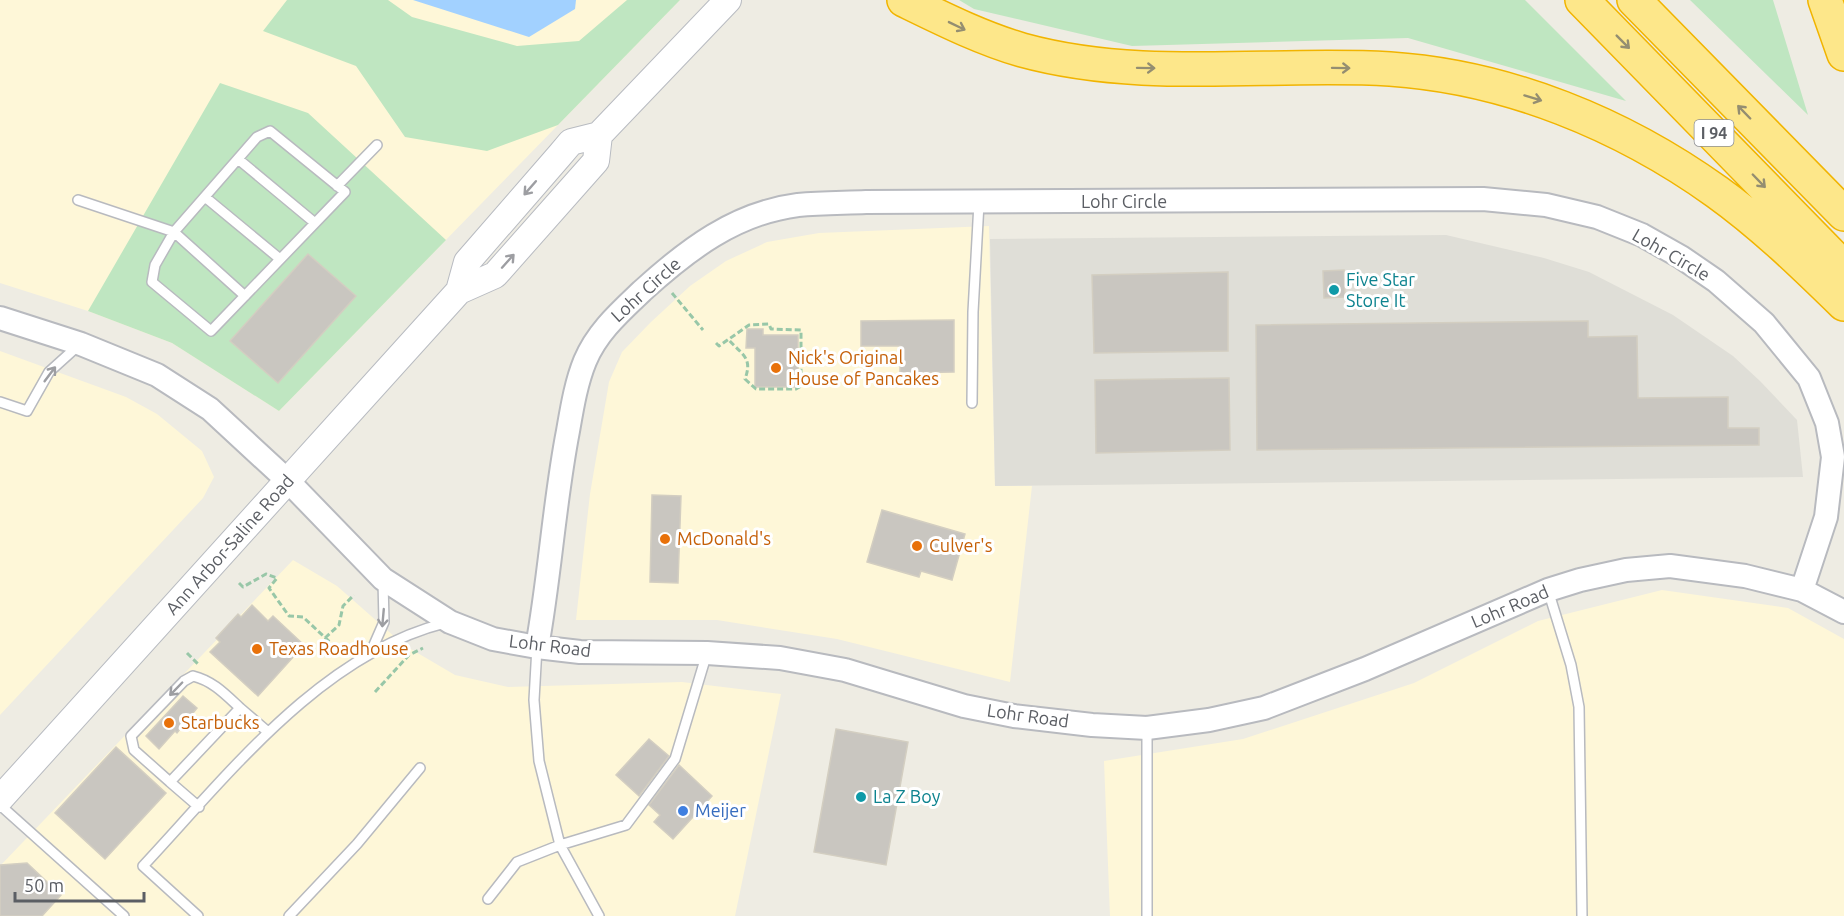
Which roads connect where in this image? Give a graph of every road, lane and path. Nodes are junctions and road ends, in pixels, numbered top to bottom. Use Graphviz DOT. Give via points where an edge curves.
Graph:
graph roads {
  1 [pos="728,0"];
  2 [pos="904,0"];
  3 [pos="1582,0"];
  4 [pos="1634,0"];
  5 [pos="1825,0"];
  6 [pos="1844,54"];
  7 [pos="377,145"];
  8 [pos="238,159"];
  9 [pos="338,186"];
  10 [pos="205,197"];
  11 [pos="78,200"];
  12 [pos="979,203"];
  13 [pos="1844,214"];
  14 [pos="315,223"];
  15 [pos="174,232"];
  16 [pos="280,259"];
  17 [pos="1844,268"];
  18 [pos="672,293"];
  19 [pos="244,296"];
  20 [pos="1844,304"];
  21 [pos="0,318"];
  22 [pos="703,330"];
  23 [pos="728,339"];
  24 [pos="716,343"];
  25 [pos="81,344"];
  26 [pos="0,402"];
  27 [pos="972,403"];
  28 [pos="288,482"];
  29 [pos="383,579"];
  30 [pos="239,583"];
  31 [pos="1548,590"];
  32 [pos="1802,590"];
  33 [pos="354,595"];
  34 [pos="1844,612"];
  35 [pos="450,622"];
  36 [pos="325,638"];
  37 [pos="333,645"];
  38 [pos="537,647"];
  39 [pos="423,648"];
  40 [pos="707,653"];
  41 [pos="370,654"];
  42 [pos="375,692"];
  43 [pos="240,708"];
  44 [pos="1147,728"];
  45 [pos="268,732"];
  46 [pos="420,768"];
  47 [pos="170,782"];
  48 [pos="0,799"];
  49 [pos="0,805"];
  50 [pos="199,807"];
  51 [pos="560,845"];
  52 [pos="488,899"];
  53 [pos="124,916"];
  54 [pos="198,916"];
  55 [pos="289,916"];
  56 [pos="599,916"];
  57 [pos="1147,916"];
  58 [pos="1582,916"];
  1 -- 28 [label="main road, Ann Arbor-Saline Road" via="599,135 596,160 495,275 459,291"];
  2 -- 20 [label="highway, one-way" via="972,33 1023,50 1076,61 1134,68 1392,69 1488,85 1542,101 1594,121 1681,167 1750,218"];
  3 -- 17 [label="highway, I 94, one-way"];
  13 -- 4 [label="highway, I 94, one-way"];
  5 -- 6 [label="highway"];
  7 -- 9 [label="lane"];
  8 -- 9 [label="lane" via="257,137 270,131"];
  8 -- 10 [label="lane"];
  8 -- 14 [label="lane"];
  9 -- 14 [label="lane" via="345,192"];
  10 -- 15 [label="lane"];
  10 -- 16 [label="lane"];
  11 -- 15 [label="lane"];
  12 -- 27 [label="lane"];
  12 -- 32 [label="street, Lohr Circle" via="1482,200 1546,206 1597,218 1642,235 1716,281 1764,323 1809,378 1827,423 1833,458 1826,517"];
  12 -- 38 [label="street, Lohr Circle" via="797,206 746,219 703,241 608,323 585,360 574,401 562,459"];
  14 -- 16 [label="lane"];
  15 -- 19 [label="lane"];
  15 -- 19 [label="lane" via="155,265 152,282 211,331"];
  16 -- 19 [label="lane"];
  18 -- 22 [label="path"];
  21 -- 25 [label="street, Lohr Road"];
  23 -- 23 [label="path" via="749,325 801,330 801,386 756,388 745,379 748,361"];
  23 -- 24 [label="path" via="719,346"];
  26 -- 25 [label="lane, one-way" via="27,411 49,372"];
  25 -- 28 [label="street, Lohr Road" via="157,375 210,409"];
  28 -- 29 [label="street, Lohr Road"];
  28 -- 48 [label="main road, Ann Arbor-Saline Road"];
  29 -- 35 [label="street, Lohr Road"];
  29 -- 41 [label="lane, one-way" via="384,622"];
  30 -- 36 [label="path" via="243,587 266,574 277,578 269,588 284,612 303,617"];
  31 -- 32 [label="street, Lohr Road" via="1626,570 1670,566 1745,576"];
  31 -- 44 [label="street, Lohr Road" via="1264,708"];
  31 -- 58 [label="lane" via="1571,665 1579,707"];
  32 -- 34 [label="street, Lohr Road"];
  33 -- 36 [label="path" via="343,606 339,625"];
  35 -- 38 [label="street, Lohr Road" via="493,639"];
  35 -- 41 [label="lane" via="423,629"];
  36 -- 37 [label="path"];
  38 -- 40 [label="street, Lohr Road" via="580,652"];
  38 -- 51 [label="lane" via="534,700 539,761"];
  39 -- 42 [label="path" via="409,655"];
  40 -- 44 [label="street, Lohr Road" via="780,658 845,670 964,706 1014,716"];
  40 -- 51 [label="lane" via="675,759 626,825"];
  41 -- 45 [label="lane" via="306,698"];
  43 -- 45 [label="lane"];
  43 -- 47 [label="lane"];
  43 -- 47 [label="lane, one-way" via="215,685 193,676 131,736 134,750"];
  44 -- 57 [label="lane"];
  45 -- 50 [label="lane"];
  46 -- 55 [label="lane" via="357,844"];
  47 -- 50 [label="lane"];
  49 -- 53 [label="lane"];
  50 -- 54 [label="lane" via="143,866"];
  51 -- 52 [label="lane" via="518,862"];
  51 -- 56 [label="lane"];
}
